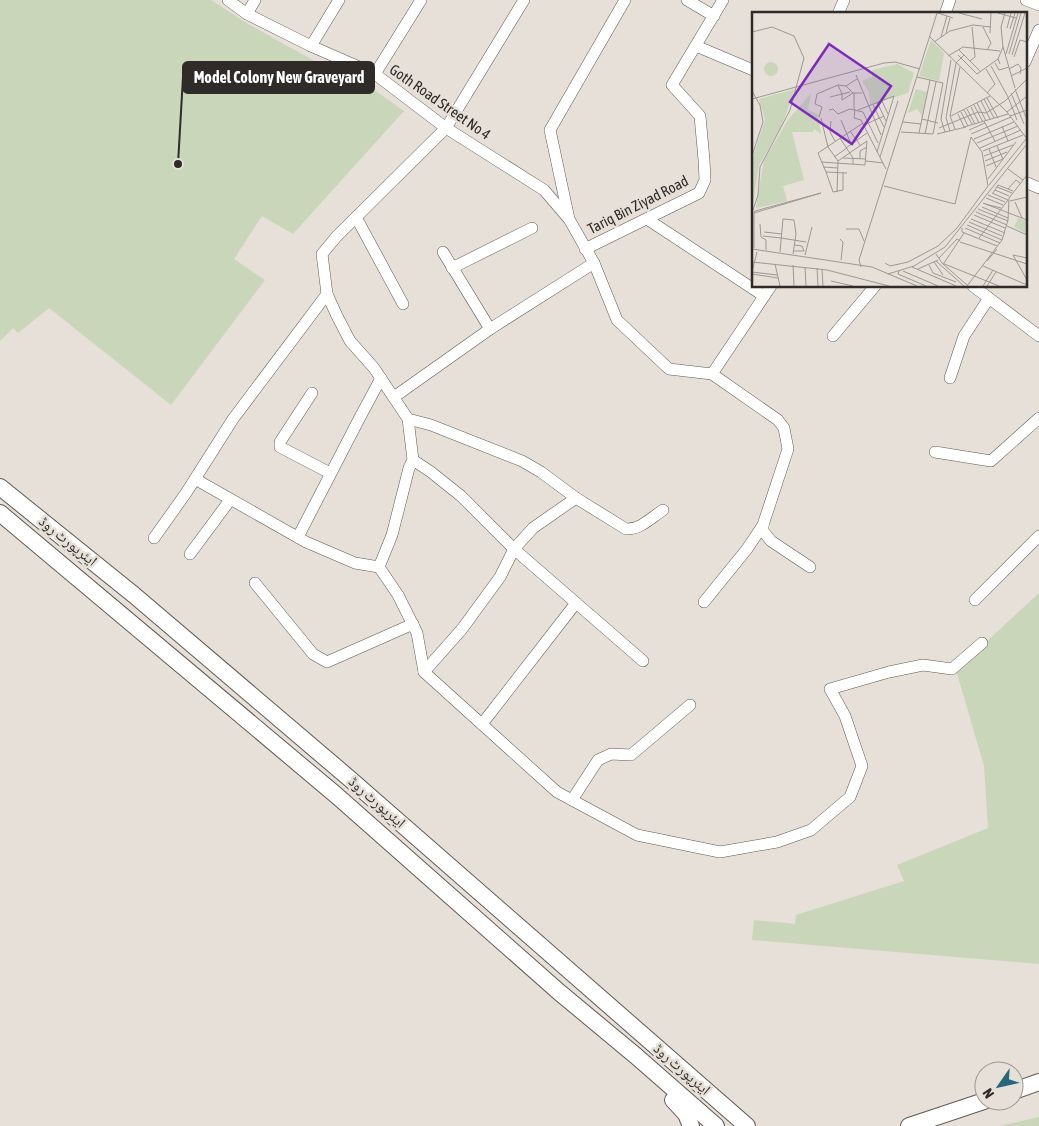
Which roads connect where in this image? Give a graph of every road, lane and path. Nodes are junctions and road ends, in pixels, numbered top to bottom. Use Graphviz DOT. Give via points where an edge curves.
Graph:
graph roads {
  1 [pos="228,0"];
  2 [pos="255,0"];
  3 [pos="339,0"];
  4 [pos="421,0"];
  5 [pos="524,0"];
  6 [pos="625,0"];
  7 [pos="687,0"];
  8 [pos="723,0"];
  9 [pos="844,0"];
  10 [pos="950,0"];
  11 [pos="1026,0"];
  12 [pos="1039,5"];
  13 [pos="839,12"];
  14 [pos="945,12"];
  15 [pos="247,14"];
  16 [pos="714,16"];
  17 [pos="1039,30"];
  18 [pos="311,46"];
  19 [pos="696,46"];
  20 [pos="1026,60"];
  21 [pos="752,70"];
  22 [pos="375,74"];
  23 [pos="446,128"];
  24 [pos="1026,182"];
  25 [pos="1039,188"];
  26 [pos="356,217"];
  27 [pos="647,218"];
  28 [pos="569,220"];
  29 [pos="532,228"];
  30 [pos="586,249"];
  31 [pos="443,252"];
  32 [pos="594,263"];
  33 [pos="452,268"];
  34 [pos="770,288"];
  35 [pos="873,288"];
  36 [pos="976,288"];
  37 [pos="327,294"];
  38 [pos="764,296"];
  39 [pos="989,298"];
  40 [pos="403,304"];
  41 [pos="490,330"];
  42 [pos="833,336"];
  43 [pos="1039,336"];
  44 [pos="712,374"];
  45 [pos="381,378"];
  46 [pos="950,378"];
  47 [pos="312,393"];
  48 [pos="394,397"];
  49 [pos="1039,418"];
  50 [pos="408,419"];
  51 [pos="935,452"];
  52 [pos="413,460"];
  53 [pos="330,473"];
  54 [pos="195,479"];
  55 [pos="0,487"];
  56 [pos="576,498"];
  57 [pos="230,500"];
  58 [pos="663,510"];
  59 [pos="0,513"];
  60 [pos="763,525"];
  61 [pos="1039,536"];
  62 [pos="298,537"];
  63 [pos="154,538"];
  64 [pos="514,549"];
  65 [pos="190,554"];
  66 [pos="379,567"];
  67 [pos="810,567"];
  68 [pos="255,583"];
  69 [pos="975,600"];
  70 [pos="704,602"];
  71 [pos="576,603"];
  72 [pos="413,624"];
  73 [pos="982,643"];
  74 [pos="643,661"];
  75 [pos="424,672"];
  76 [pos="690,705"];
  77 [pos="482,724"];
  78 [pos="572,800"];
  79 [pos="636,1056"];
  80 [pos="1039,1082"];
  81 [pos="1024,1087"];
  82 [pos="974,1104"];
  83 [pos="691,1126"];
  84 [pos="716,1126"];
  85 [pos="748,1126"];
  86 [pos="909,1126"];
  1 -- 15 [label="street, Goth Road Street No 4"];
  2 -- 15 [label="street"];
  3 -- 18 [label="street"];
  4 -- 22 [label="street"];
  5 -- 23 [label="street"];
  6 -- 28 [label="street" via="550,130"];
  7 -- 16 [label="street"];
  8 -- 16 [label="street, Tariq Bin Ziyad Road"];
  9 -- 13 [label="street"];
  10 -- 14 [label="street"];
  11 -- 12 [label="street"];
  15 -- 18 [label="street, Goth Road Street No 4"];
  16 -- 19 [label="street, Tariq Bin Ziyad Road"];
  17 -- 20 [label="street"];
  18 -- 22 [label="street, Goth Road Street No 4"];
  19 -- 21 [label="street"];
  19 -- 27 [label="street, Tariq Bin Ziyad Road" via="672,85 700,116 704,180 699,193"];
  22 -- 23 [label="street, Goth Road Street No 4"];
  23 -- 26 [label="street"];
  23 -- 28 [label="street, Goth Road Street No 4" via="544,190"];
  24 -- 25 [label="street"];
  26 -- 37 [label="street" via="322,254"];
  26 -- 40 [label="street"];
  27 -- 30 [label="street, Tariq Bin Ziyad Road"];
  27 -- 38 [label="street"];
  28 -- 30 [label="street"];
  29 -- 33 [label="street"];
  30 -- 32 [label="street"];
  31 -- 33 [label="street"];
  32 -- 41 [label="street"];
  32 -- 44 [label="street" via="617,320 669,369"];
  33 -- 41 [label="street"];
  34 -- 38 [label="street"];
  35 -- 42 [label="street"];
  36 -- 39 [label="street"];
  37 -- 45 [label="street" via="350,341"];
  37 -- 54 [label="street" via="233,419"];
  38 -- 44 [label="street"];
  39 -- 43 [label="street"];
  39 -- 46 [label="street" via="964,336"];
  41 -- 48 [label="street"];
  44 -- 60 [label="street" via="778,420 784,428 788,449"];
  45 -- 48 [label="street"];
  45 -- 53 [label="street"];
  47 -- 53 [label="street" via="280,442 280,447"];
  48 -- 50 [label="street"];
  49 -- 51 [label="street" via="991,461"];
  50 -- 52 [label="street"];
  50 -- 56 [label="street" via="522,461"];
  52 -- 64 [label="street" via="461,496"];
  52 -- 66 [label="street" via="392,536"];
  53 -- 62 [label="street"];
  54 -- 57 [label="street"];
  54 -- 63 [label="street"];
  55 -- 85 [label="main road, ایئرپورٹ روڈ" via="134,595 336,766"];
  56 -- 58 [label="street" via="631,530"];
  56 -- 64 [label="street" via="533,528"];
  57 -- 62 [label="street"];
  57 -- 65 [label="street"];
  59 -- 79 [label="main road, ایئرپورٹ روڈ" via="336,795"];
  60 -- 67 [label="street" via="763,531 771,541"];
  60 -- 70 [label="street"];
  61 -- 69 [label="street"];
  62 -- 66 [label="street" via="355,563"];
  64 -- 71 [label="street"];
  64 -- 75 [label="street" via="495,585"];
  66 -- 72 [label="street"];
  68 -- 72 [label="street" via="312,654 326,662"];
  71 -- 74 [label="street"];
  71 -- 77 [label="street"];
  72 -- 75 [label="street"];
  73 -- 78 [label="street" via="952,669 923,665 830,689 845,716 862,766 850,797 811,830 777,842 720,852 637,835"];
  75 -- 77 [label="street"];
  76 -- 78 [label="street" via="631,755 611,754 598,760"];
  77 -- 78 [label="street" via="557,792"];
  79 -- 83 [label="main road" via="655,1085 686,1114"];
  79 -- 84 [label="main road, ایئرپورٹ روڈ"];
  80 -- 81 [label="main road"];
  82 -- 86 [label="main road"];
}
